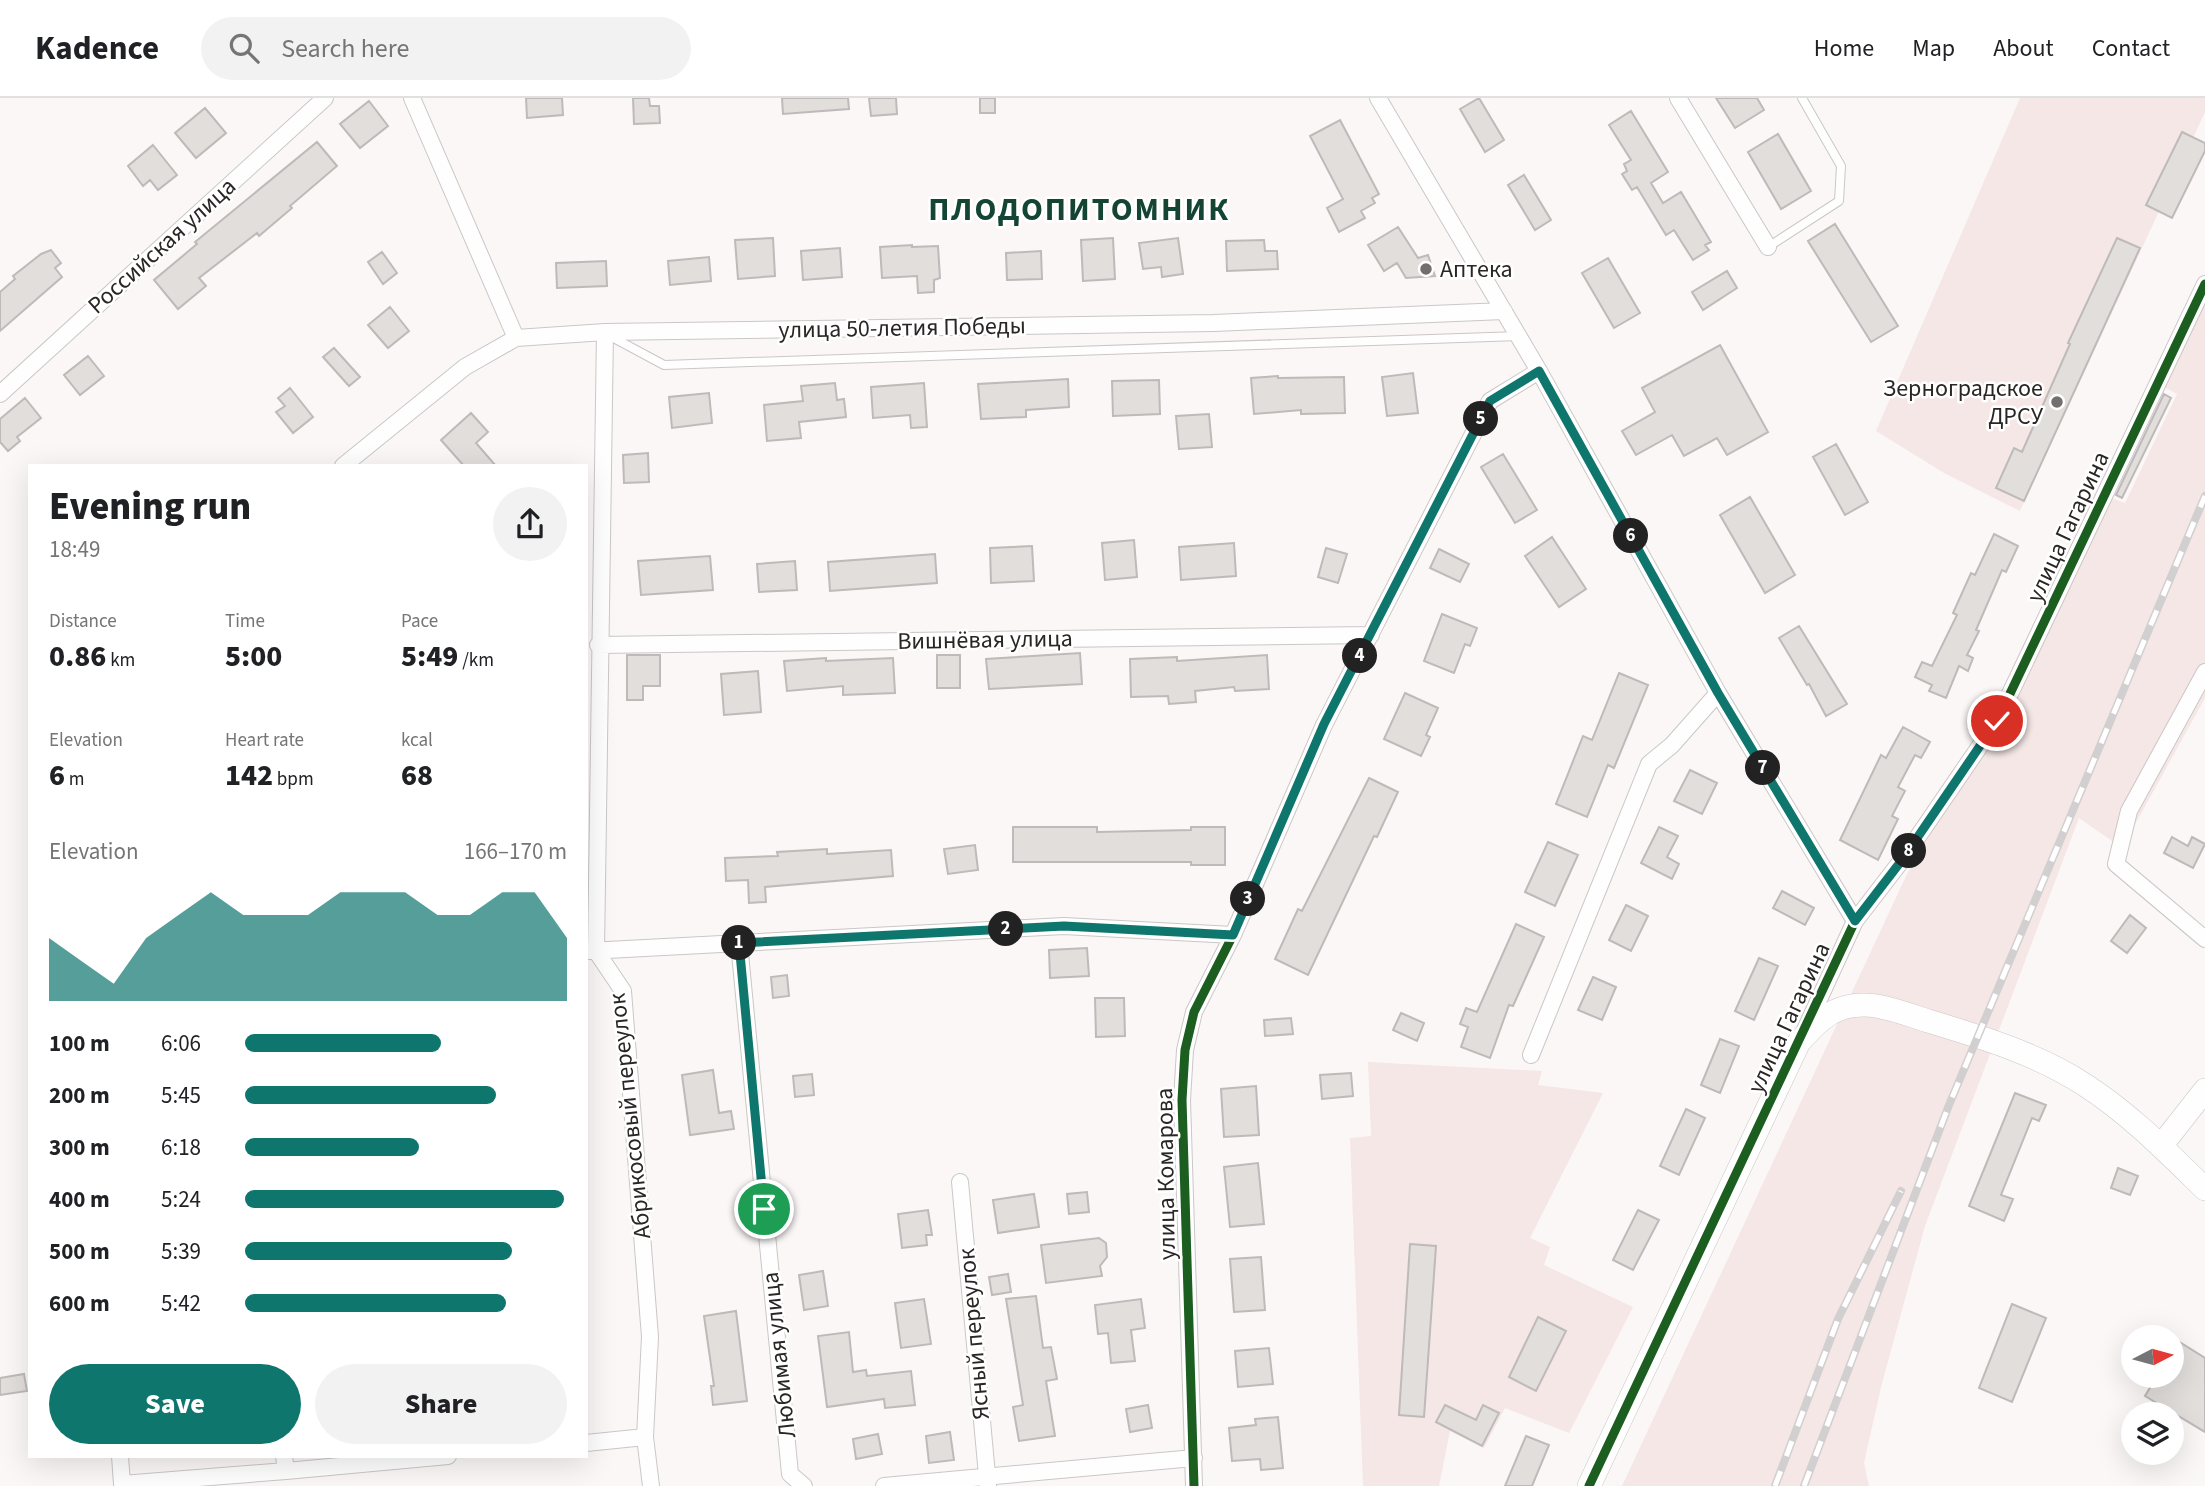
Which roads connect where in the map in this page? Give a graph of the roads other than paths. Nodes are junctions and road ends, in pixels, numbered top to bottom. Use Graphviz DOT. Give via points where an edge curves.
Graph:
graph roads {
  1 [pos="325,98"];
  2 [pos="412,98"];
  3 [pos="1378,98"];
  4 [pos="1678,98"];
  5 [pos="1802,98"];
  6 [pos="1768,247"];
  7 [pos="2205,284"];
  8 [pos="1504,311"];
  9 [pos="605,332"];
  10 [pos="1519,336"];
  11 [pos="516,338"];
  12 [pos="1539,371"];
  13 [pos="0,394"];
  14 [pos="345,464"];
  15 [pos="1371,635"];
  16 [pos="598,645"];
  17 [pos="2205,672"];
  18 [pos="1718,693"];
  19 [pos="1855,921"];
  20 [pos="1233,935"];
  21 [pos="2205,939"];
  22 [pos="739,943"];
  23 [pos="591,951"];
  24 [pos="1800,1042"];
  25 [pos="1531,1055"];
  26 [pos="2205,1090"];
  27 [pos="2161,1146"];
  28 [pos="960,1182"];
  29 [pos="2205,1189"];
  30 [pos="645,1437"];
  31 [pos="588,1443"];
  32 [pos="120,1458"];
  33 [pos="407,1458"];
  34 [pos="1194,1458"];
  35 [pos="285,1464"];
  36 [pos="988,1481"];
  37 [pos="651,1486"];
  38 [pos="804,1486"];
  39 [pos="884,1486"];
  40 [pos="1194,1486"];
  41 [pos="1589,1486"];
  1 -- 13 [label="street, Российская улица"];
  2 -- 11 [label="street"];
  3 -- 8 [label="street"];
  4 -- 6 [label="street"];
  5 -- 6 [label="lane" via="1841,166 1839,201"];
  7 -- 19 [label="street, улица Гагарина" via="1997,721"];
  8 -- 9 [label="street, улица 50-летия Победы" via="1214,323"];
  8 -- 10 [label="street"];
  9 -- 10 [label="lane" via="664,365"];
  9 -- 11 [label="street, улица 50-летия Победы"];
  9 -- 16 [label="street"];
  10 -- 12 [label="street"];
  11 -- 14 [label="street, улица 50-летия Победы" via="465,367"];
  12 -- 15 [label="street, улица Комарова" via="1490,401"];
  12 -- 18 [label="street"];
  15 -- 16 [label="street, Вишнёвая улица"];
  15 -- 20 [label="street, улица Комарова" via="1324,724"];
  16 -- 23 [label="street"];
  17 -- 21 [label="street" via="2139,789 2116,864"];
  18 -- 19 [label="street"];
  18 -- 25 [label="street" via="1649,764"];
  19 -- 24 [label="street, улица Гагарина"];
  20 -- 22 [label="street" via="1064,926"];
  20 -- 34 [label="street, улица Комарова" via="1194,1012 1185,1050 1182,1100"];
  22 -- 23 [label="street"];
  22 -- 38 [label="street, Любимая улица" via="790,1474"];
  23 -- 30 [label="street, Абрикосовый переулок" via="622,991 650,1337"];
  24 -- 27 [label="street" via="1821,1019 1839,1009 1884,1007 2046,1064 2123,1112"];
  24 -- 41 [label="street, улица Гагарина"];
  26 -- 27 [label="street"];
  27 -- 29 [label="street"];
  28 -- 36 [label="street, Ясный переулок"];
  30 -- 31 [label="street"];
  30 -- 37 [label="street, Абрикосовый переулок"];
  32 -- 35 [label="street" via="122,1483"];
  33 -- 35 [label="street"];
  34 -- 36 [label="street"];
  34 -- 40 [label="street, улица Комарова"];
  36 -- 39 [label="street"];
}
